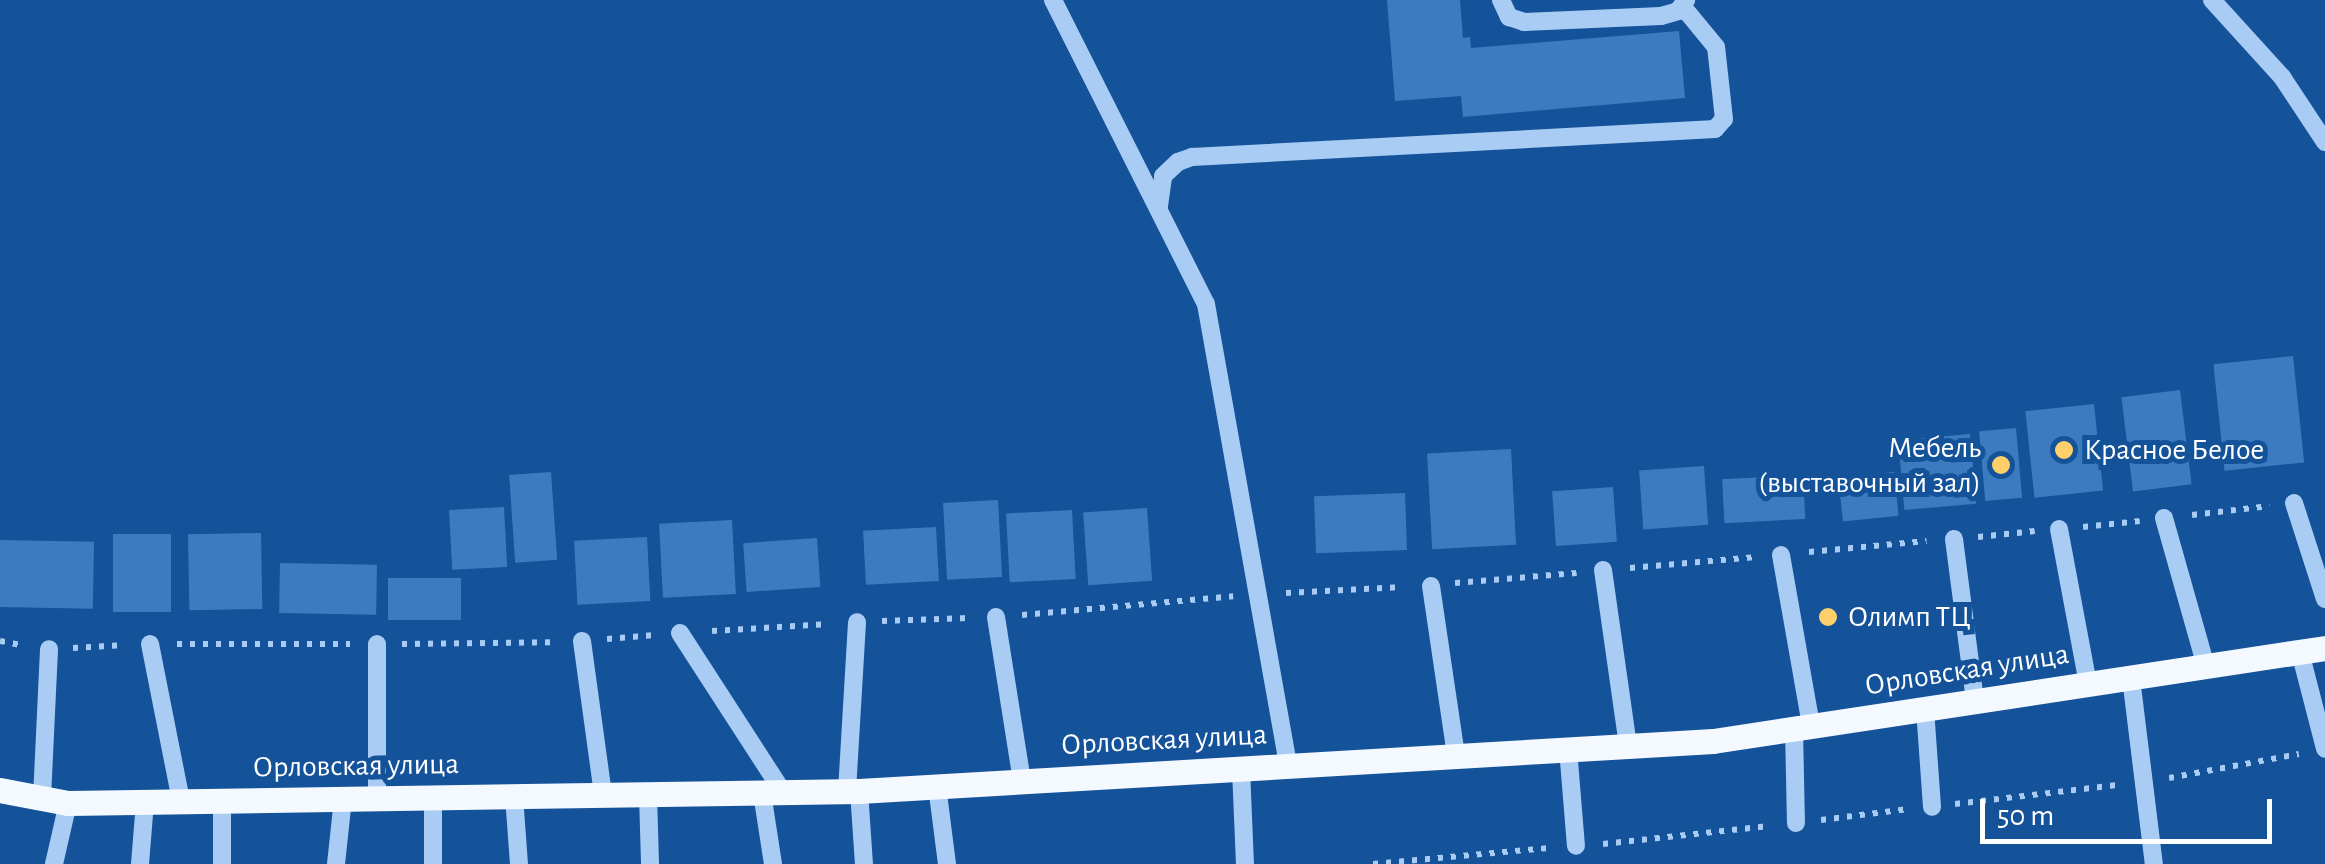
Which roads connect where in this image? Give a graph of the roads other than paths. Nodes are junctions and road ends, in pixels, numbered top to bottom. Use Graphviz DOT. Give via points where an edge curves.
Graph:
graph roads {
  1 [pos="1054,0"];
  2 [pos="1500,0"];
  3 [pos="2212,0"];
  4 [pos="1684,4"];
  5 [pos="2325,142"];
  6 [pos="1160,211"];
  7 [pos="2294,504"];
  8 [pos="2164,518"];
  9 [pos="2059,529"];
  10 [pos="1954,539"];
  11 [pos="1780,555"];
  12 [pos="1602,570"];
  13 [pos="1431,586"];
  14 [pos="2325,600"];
  15 [pos="996,617"];
  16 [pos="857,622"];
  17 [pos="680,632"];
  18 [pos="582,642"];
  19 [pos="150,644"];
  20 [pos="377,644"];
  21 [pos="49,650"];
  22 [pos="2312,650"];
  23 [pos="2206,666"];
  24 [pos="2131,678"];
  25 [pos="2088,684"];
  26 [pos="1974,701"];
  27 [pos="1925,709"];
  28 [pos="1803,728"];
  29 [pos="1628,746"];
  30 [pos="1568,749"];
  31 [pos="2316,751"];
  32 [pos="1456,756"];
  33 [pos="1288,766"];
  34 [pos="1241,768"];
  35 [pos="1022,781"];
  36 [pos="938,786"];
  37 [pos="0,790"];
  38 [pos="853,791"];
  39 [pos="772,792"];
  40 [pos="648,794"];
  41 [pos="602,795"];
  42 [pos="514,796"];
  43 [pos="343,798"];
  44 [pos="377,798"];
  45 [pos="434,798"];
  46 [pos="55,800"];
  47 [pos="222,801"];
  48 [pos="146,802"];
  49 [pos="181,802"];
  50 [pos="1932,807"];
  51 [pos="1796,823"];
  52 [pos="1576,846"];
  53 [pos="54,864"];
  54 [pos="140,864"];
  55 [pos="222,864"];
  56 [pos="336,864"];
  57 [pos="433,864"];
  58 [pos="519,864"];
  59 [pos="650,864"];
  60 [pos="773,864"];
  61 [pos="864,864"];
  62 [pos="946,864"];
  63 [pos="1245,864"];
  64 [pos="2154,864"];
  1 -- 6 [label="street"];
  2 -- 4 [label="street" via="1505,14 1524,22 1654,17"];
  3 -- 5 [label="street" via="2282,77"];
  4 -- 6 [label="street" via="1716,47 1724,119 1716,129 1192,157 1163,176"];
  6 -- 33 [label="street" via="1206,304"];
  7 -- 14 [label="street"];
  8 -- 23 [label="street"];
  9 -- 25 [label="street"];
  10 -- 26 [label="street"];
  11 -- 28 [label="street"];
  12 -- 29 [label="street"];
  13 -- 32 [label="street"];
  15 -- 35 [label="street"];
  16 -- 38 [label="street"];
  17 -- 39 [label="street"];
  18 -- 41 [label="street"];
  19 -- 49 [label="street"];
  20 -- 44 [label="street"];
  21 -- 46 [label="street"];
  22 -- 23 [label="main road, Орловская улица"];
  22 -- 31 [label="street"];
  23 -- 24 [label="main road, Орловская улица"];
  24 -- 25 [label="main road, Орловская улица"];
  24 -- 64 [label="street"];
  25 -- 26 [label="main road, Орловская улица"];
  26 -- 27 [label="main road, Орловская улица"];
  27 -- 28 [label="main road, Орловская улица"];
  27 -- 50 [label="street"];
  28 -- 29 [label="main road, Орловская улица"];
  28 -- 51 [label="street"];
  29 -- 30 [label="main road, Орловская улица"];
  30 -- 32 [label="main road, Орловская улица"];
  30 -- 52 [label="street"];
  32 -- 33 [label="main road, Орловская улица"];
  33 -- 34 [label="main road, Орловская улица"];
  34 -- 35 [label="main road, Орловская улица"];
  34 -- 63 [label="street"];
  35 -- 36 [label="main road, Орловская улица"];
  36 -- 38 [label="main road, Орловская улица"];
  36 -- 62 [label="street"];
  37 -- 46 [label="main road, Орловская улица"];
  38 -- 39 [label="main road, Орловская улица"];
  38 -- 61 [label="street"];
  39 -- 40 [label="main road, Орловская улица"];
  39 -- 60 [label="street"];
  40 -- 41 [label="main road, Орловская улица"];
  40 -- 59 [label="street"];
  41 -- 42 [label="main road, Орловская улица"];
  42 -- 45 [label="main road, Орловская улица"];
  42 -- 58 [label="street"];
  43 -- 44 [label="main road, Орловская улица"];
  43 -- 47 [label="main road, Орловская улица"];
  43 -- 56 [label="street"];
  44 -- 45 [label="main road, Орловская улица"];
  45 -- 57 [label="street"];
  46 -- 48 [label="main road, Орловская улица"];
  46 -- 53 [label="street"];
  47 -- 49 [label="main road, Орловская улица"];
  47 -- 55 [label="street"];
  48 -- 49 [label="main road, Орловская улица"];
  48 -- 54 [label="street"];
}
